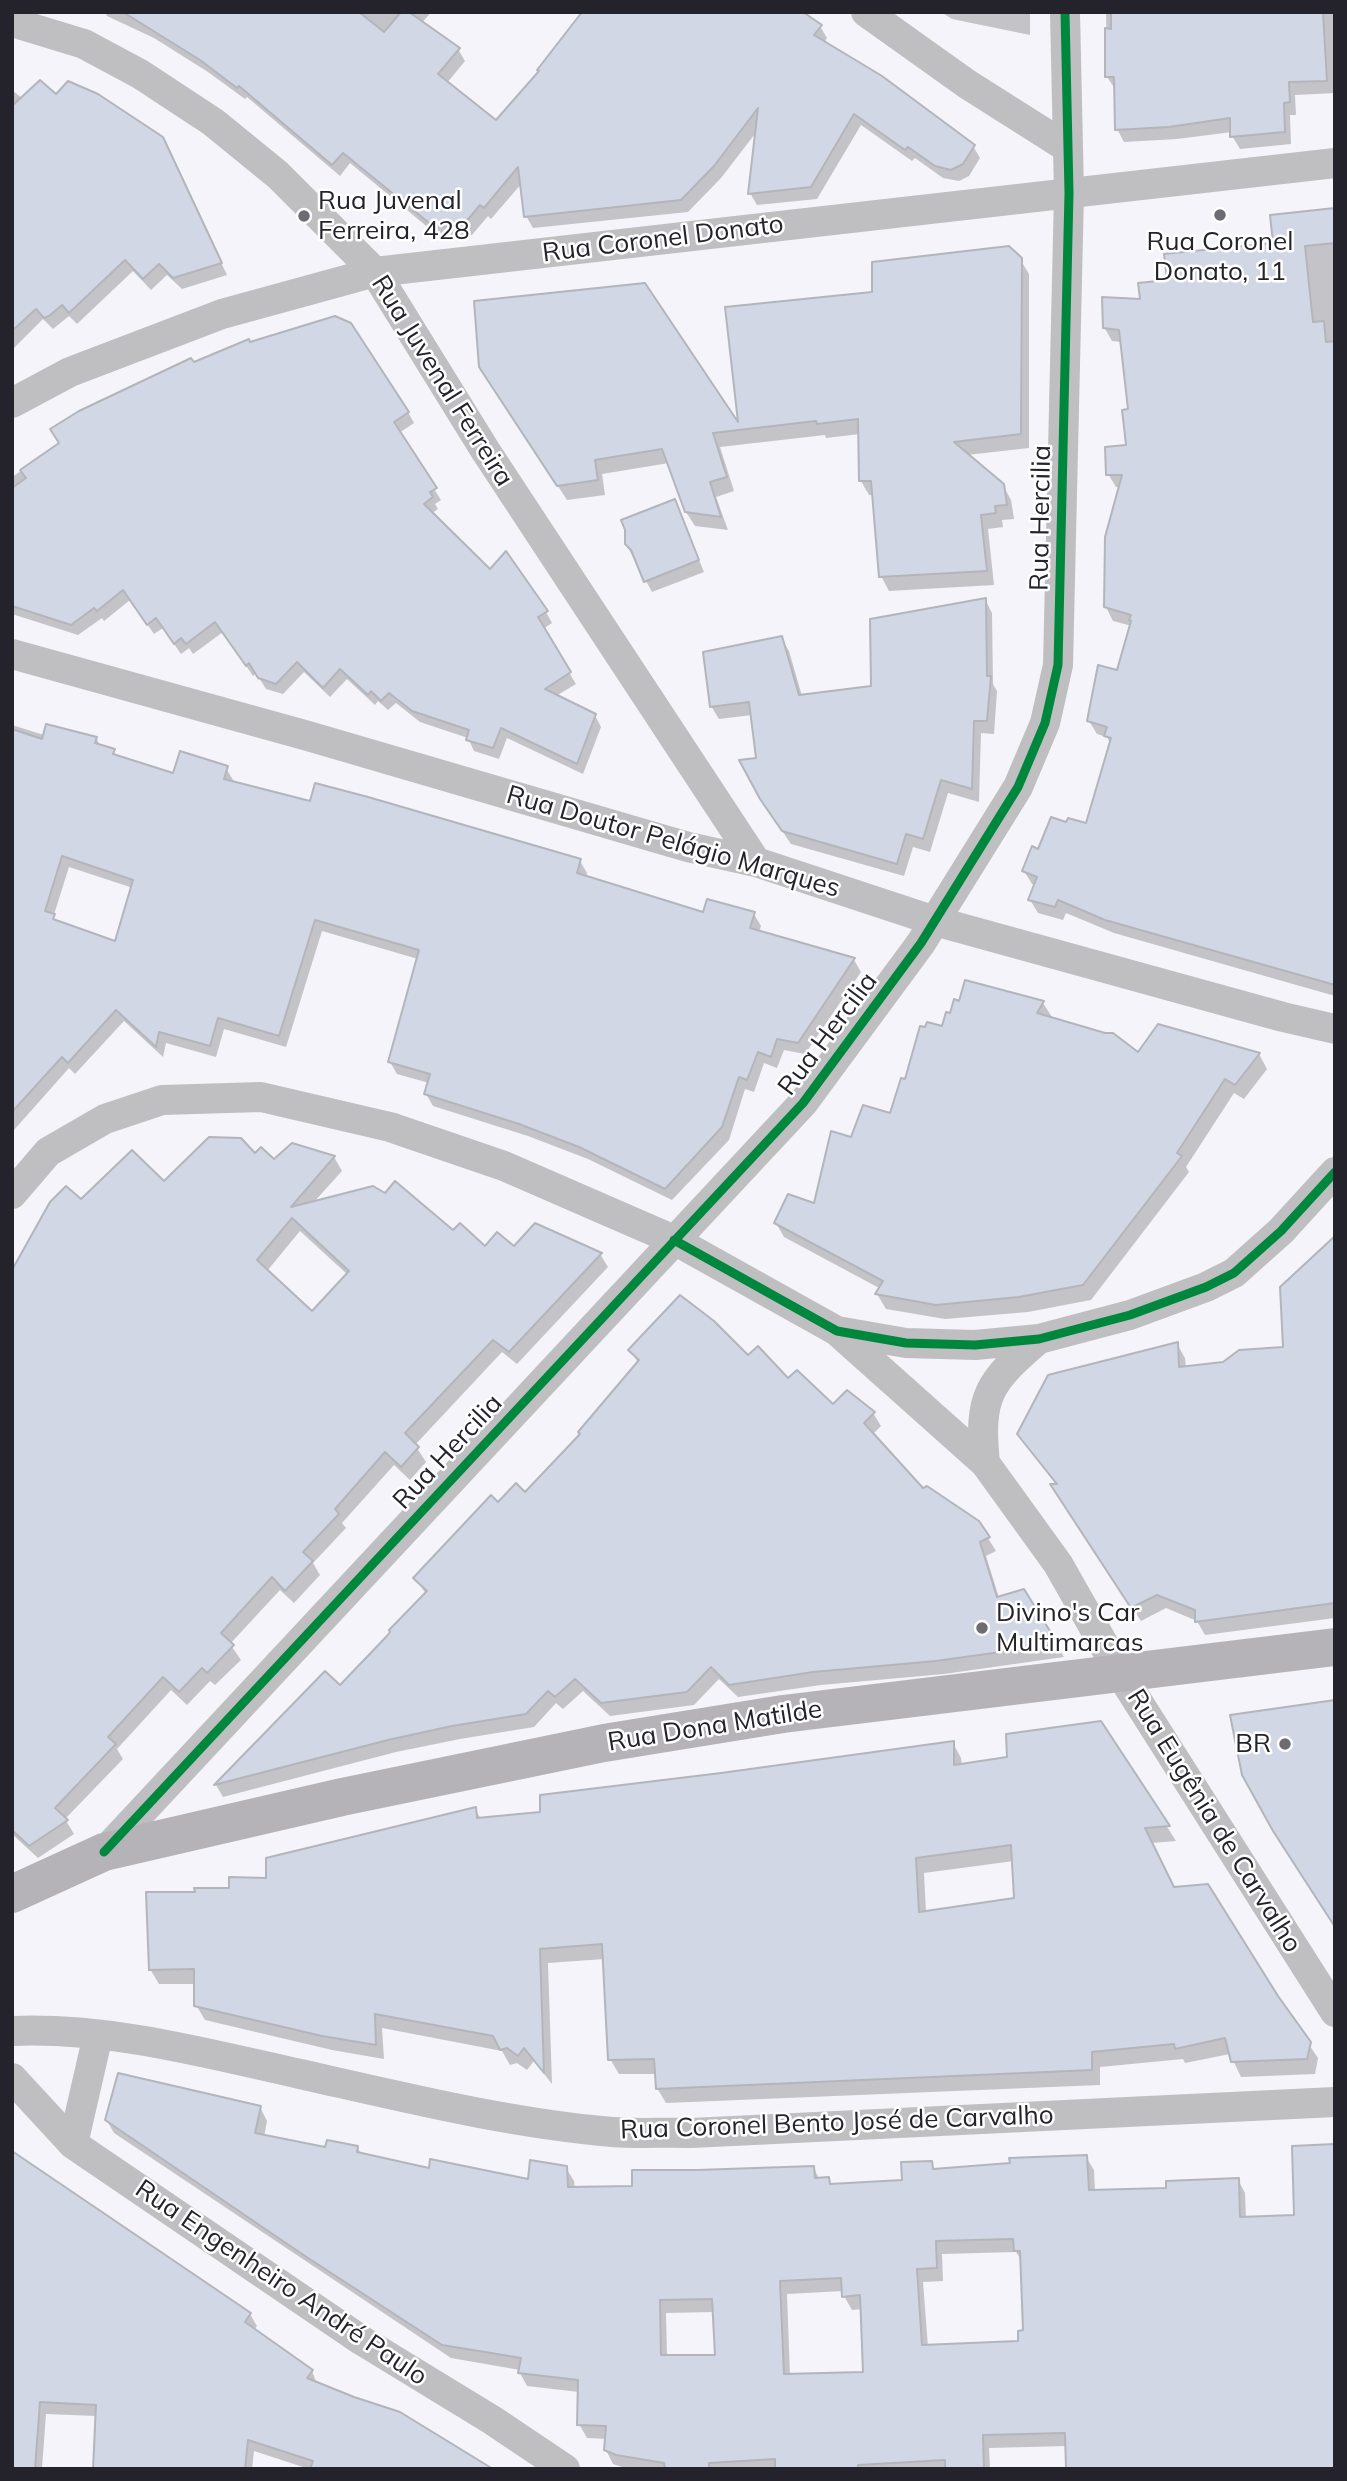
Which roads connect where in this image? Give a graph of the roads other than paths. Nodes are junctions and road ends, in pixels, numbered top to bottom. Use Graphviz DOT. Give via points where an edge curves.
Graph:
graph roads {
  1 [pos="866,12"];
  2 [pos="1065,12"];
  3 [pos="12,22"];
  4 [pos="1068,148"];
  5 [pos="1335,163"];
  6 [pos="1069,193"];
  7 [pos="375,272"];
  8 [pos="12,403"];
  9 [pos="12,654"];
  10 [pos="756,862"];
  11 [pos="935,921"];
  12 [pos="1335,1029"];
  13 [pos="1335,1172"];
  14 [pos="12,1194"];
  15 [pos="674,1240"];
  16 [pos="836,1331"];
  17 [pos="1039,1339"];
  18 [pos="985,1463"];
  19 [pos="1335,1647"];
  20 [pos="1121,1675"];
  21 [pos="104,1852"];
  22 [pos="12,1894"];
  23 [pos="1335,2012"];
  24 [pos="12,2031"];
  25 [pos="98,2035"];
  26 [pos="12,2078"];
  27 [pos="1335,2102"];
  28 [pos="73,2144"];
  29 [pos="565,2469"];
  1 -- 4 [label="street"];
  2 -- 4 [label="street, Rua Hercilia"];
  3 -- 7 [label="street, Rua Juvenal Ferreira" via="84,44 213,122 278,174"];
  4 -- 6 [label="street, Rua Hercilia"];
  5 -- 6 [label="street, Rua Coronel Donato"];
  6 -- 7 [label="street, Rua Coronel Donato"];
  6 -- 11 [label="street, Rua Hercilia" via="1058,665 1045,723 1018,787"];
  7 -- 8 [label="street, Rua Coronel Donato" via="222,313 70,372"];
  7 -- 10 [label="street, Rua Juvenal Ferreira" via="485,450"];
  9 -- 10 [label="street, Rua Doutor Pelágio Marques" via="688,847"];
  10 -- 11 [label="street, Rua Doutor Pelágio Marques"];
  11 -- 12 [label="street, Rua Doutor Pelágio Marques"];
  11 -- 15 [label="street, Rua Hercilia" via="803,1103"];
  13 -- 17 [label="street" via="1281,1231 1234,1273 1130,1315"];
  14 -- 15 [label="street, Rua Eugênia de Carvalho" via="48,1152 105,1119 162,1100 261,1097 390,1127 504,1166"];
  15 -- 16 [label="street, Rua Eugênia de Carvalho"];
  15 -- 21 [label="street, Rua Hercilia"];
  16 -- 17 [label="street" via="905,1343 975,1345"];
  16 -- 18 [label="street, Rua Eugênia de Carvalho"];
  17 -- 18 [label="street" via="1004,1370 985,1404"];
  18 -- 20 [label="street, Rua Eugênia de Carvalho" via="1058,1564"];
  19 -- 20 [label="street, Rua Dona Matilde"];
  20 -- 21 [label="street, Rua Dona Matilde" via="783,1714 604,1742"];
  20 -- 23 [label="street, Rua Eugênia de Carvalho"];
  21 -- 22 [label="street, Rua Dona Matilde"];
  24 -- 25 [label="street, Rua Coronel Bento José de Carvalho" via="49,2029"];
  25 -- 27 [label="street, Rua Coronel Bento José de Carvalho" via="204,2052 490,2115 613,2132 691,2133"];
  25 -- 28 [label="street"];
  26 -- 28 [label="street, Rua Engenheiro André Paulo"];
  28 -- 29 [label="street, Rua Engenheiro André Paulo" via="361,2340"];
}
